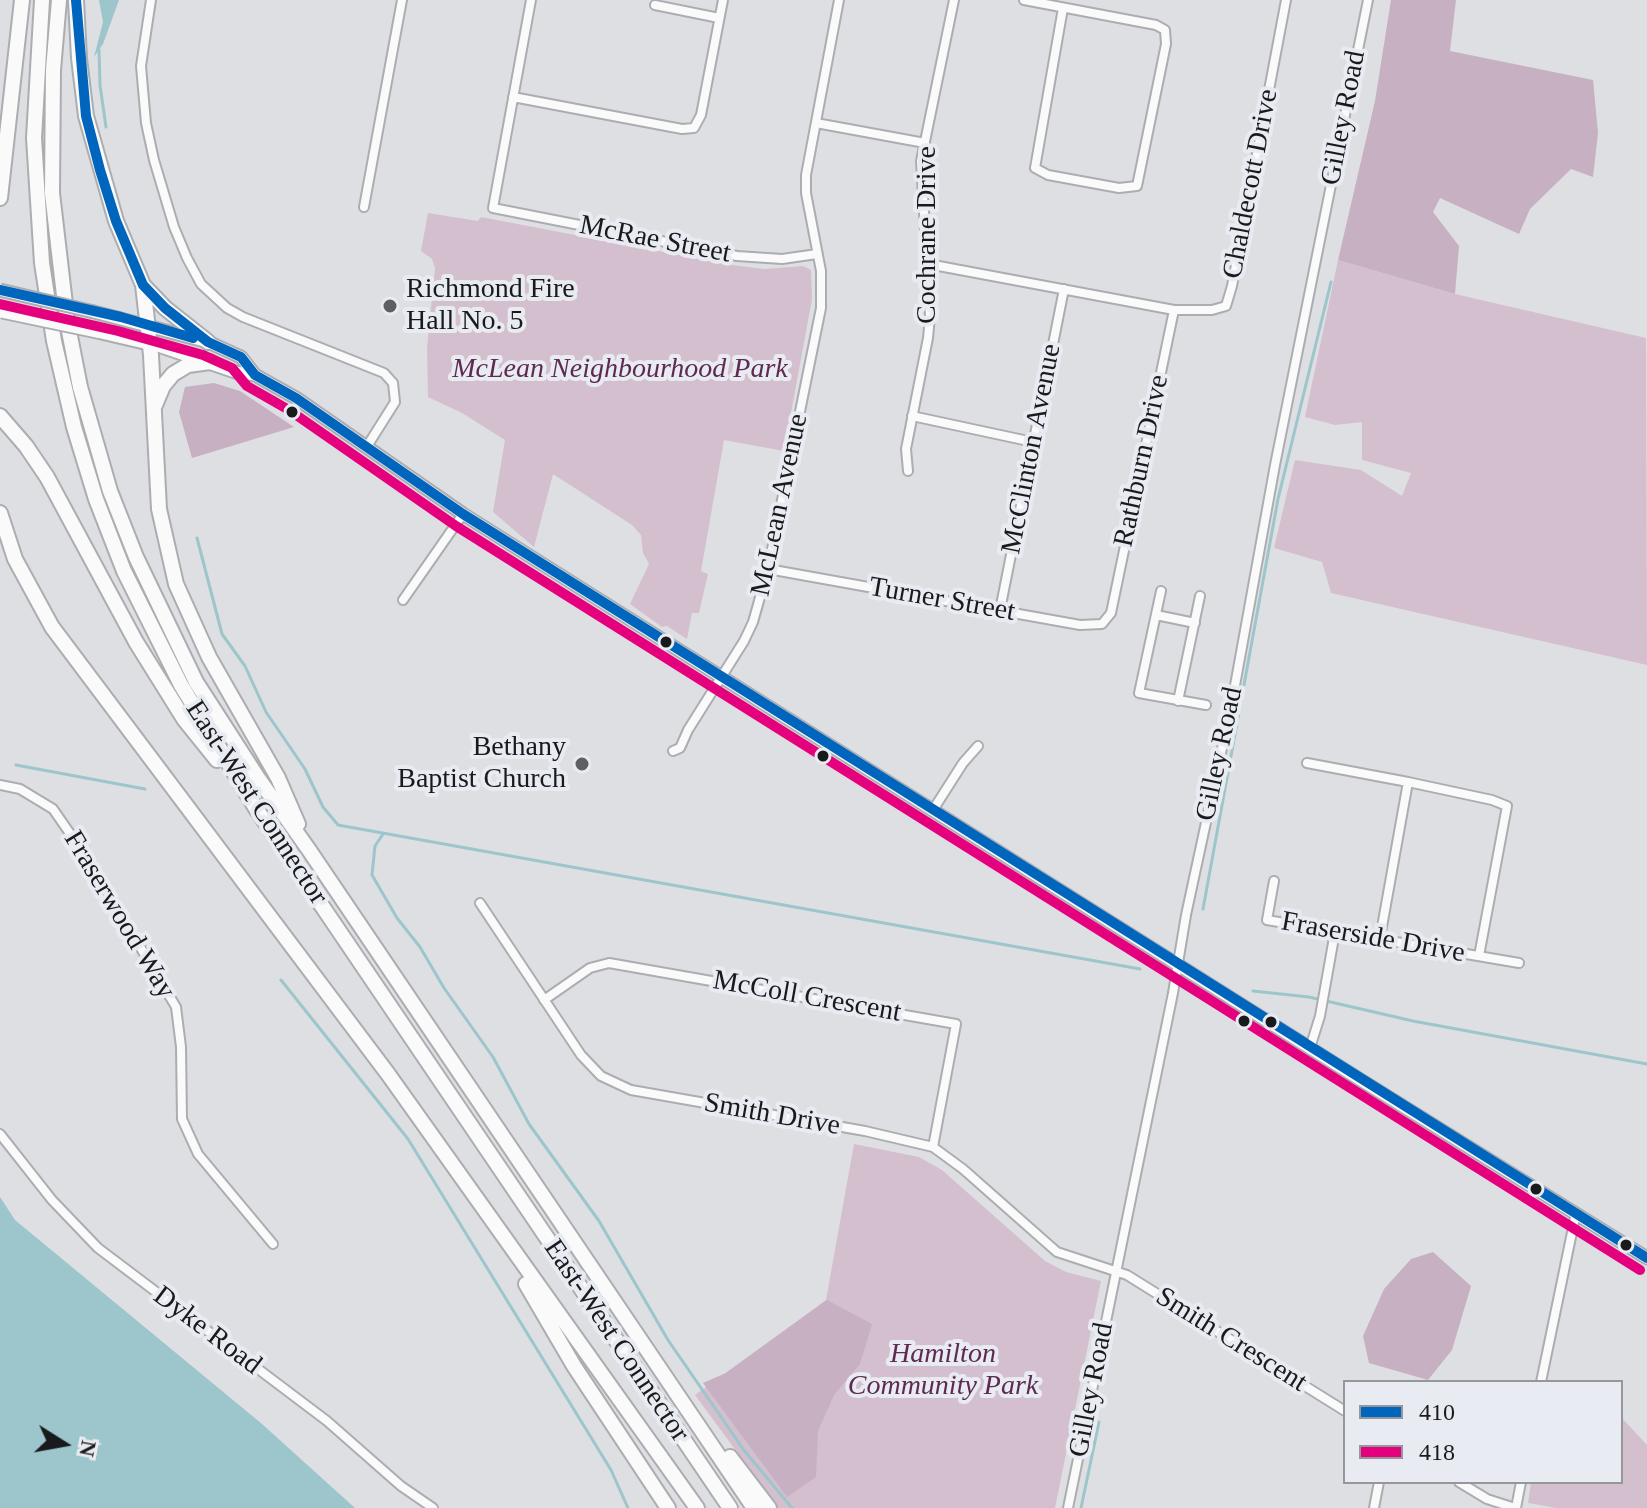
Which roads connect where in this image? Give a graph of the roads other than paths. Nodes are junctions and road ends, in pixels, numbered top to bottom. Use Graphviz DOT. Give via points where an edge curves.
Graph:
graph roads {
  1 [pos="22,0"];
  2 [pos="42,0"];
  3 [pos="59,0"];
  4 [pos="76,0"];
  5 [pos="151,0"];
  6 [pos="402,0"];
  7 [pos="531,0"];
  8 [pos="723,0"];
  9 [pos="839,0"];
  10 [pos="954,0"];
  11 [pos="1024,0"];
  12 [pos="1286,0"];
  13 [pos="1368,0"];
  14 [pos="655,5"];
  15 [pos="1063,8"];
  16 [pos="719,18"];
  17 [pos="513,97"];
  18 [pos="816,123"];
  19 [pos="925,143"];
  20 [pos="0,198"];
  21 [pos="364,207"];
  22 [pos="817,254"];
  23 [pos="928,264"];
  24 [pos="143,285"];
  25 [pos="1064,289"];
  26 [pos="0,290"];
  27 [pos="1174,310"];
  28 [pos="0,312"];
  29 [pos="147,324"];
  30 [pos="208,342"];
  31 [pos="149,344"];
  32 [pos="210,362"];
  33 [pos="255,375"];
  34 [pos="153,409"];
  35 [pos="0,416"];
  36 [pos="912,416"];
  37 [pos="1033,442"];
  38 [pos="366,448"];
  39 [pos="908,471"];
  40 [pos="0,513"];
  41 [pos="463,514"];
  42 [pos="768,569"];
  43 [pos="1161,591"];
  44 [pos="1200,596"];
  45 [pos="403,600"];
  46 [pos="1000,610"];
  47 [pos="1111,613"];
  48 [pos="1156,615"];
  49 [pos="1195,623"];
  50 [pos="721,677"];
  51 [pos="1178,701"];
  52 [pos="1206,705"];
  53 [pos="978,746"];
  54 [pos="673,751"];
  55 [pos="1307,763"];
  56 [pos="1408,782"];
  57 [pos="0,785"];
  58 [pos="257,810"];
  59 [pos="933,810"];
  60 [pos="309,850"];
  61 [pos="1274,881"];
  62 [pos="480,903"];
  63 [pos="1335,932"];
  64 [pos="1380,938"];
  65 [pos="1479,956"];
  66 [pos="1519,963"];
  67 [pos="1177,964"];
  68 [pos="544,1000"];
  69 [pos="1310,1048"];
  70 [pos="0,1134"];
  71 [pos="933,1147"];
  72 [pos="1576,1213"];
  73 [pos="486,1214"];
  74 [pos="273,1244"];
  75 [pos="1647,1258"];
  76 [pos="1116,1270"];
  77 [pos="638,1336"];
  78 [pos="1541,1380"];
  79 [pos="1343,1410"];
  80 [pos="1379,1484"];
  81 [pos="1462,1484"];
  82 [pos="1521,1484"];
  83 [pos="433,1508"];
  84 [pos="668,1508"];
  85 [pos="697,1508"];
  86 [pos="730,1508"];
  87 [pos="754,1508"];
  88 [pos="769,1508"];
  89 [pos="1068,1508"];
  90 [pos="1374,1508"];
  91 [pos="1516,1508"];
  1 -- 20 [label="highway"];
  2 -- 58 [label="highway, East-West Connector" via="36,199 54,341 74,427 124,571 181,685"];
  3 -- 60 [label="highway, East-West Connector" via="51,142 57,243 80,387 136,557 196,682"];
  4 -- 24 [label="highway" via="86,116 116,221"];
  5 -- 38 [label="street" via="141,66 146,123 187,258 201,284 227,308 384,373 393,383 395,402"];
  6 -- 21 [label="street"];
  7 -- 17 [label="street"];
  8 -- 16 [label="street"];
  9 -- 18 [label="street, McLean Avenue"];
  10 -- 19 [label="street, Cochrane Drive"];
  11 -- 15 [label="street"];
  12 -- 27 [label="street, Chaldecott Drive" via="1226,306"];
  13 -- 67 [label="street, Gilley Road"];
  14 -- 16 [label="street"];
  15 -- 15 [label="street" via="1165,30 1137,186 1119,188 1035,168"];
  16 -- 17 [label="street" via="694,128"];
  17 -- 22 [label="street, McRae Street" via="493,208 737,256 782,259"];
  18 -- 19 [label="street"];
  18 -- 22 [label="street, McLean Avenue" via="806,193"];
  19 -- 23 [label="street, Cochrane Drive" via="921,181"];
  22 -- 42 [label="street, McLean Avenue" via="821,308"];
  23 -- 25 [label="street, Chaldecott Drive"];
  23 -- 36 [label="street, Cochrane Drive" via="928,338"];
  24 -- 29 [label="highway"];
  24 -- 30 [label="highway"];
  25 -- 27 [label="street, Chaldecott Drive"];
  25 -- 37 [label="street, McClinton Avenue"];
  26 -- 29 [label="main road, bridge"];
  27 -- 47 [label="street, Rathburn Drive"];
  28 -- 31 [label="main road, bridge"];
  29 -- 30 [label="main road"];
  29 -- 31 [label="highway"];
  30 -- 33 [label="main road" via="241,357"];
  31 -- 32 [label="main road"];
  31 -- 34 [label="highway"];
  32 -- 33 [label="main road"];
  32 -- 34 [label="highway" via="173,374"];
  33 -- 38 [label="main road"];
  34 -- 60 [label="highway" via="159,509 176,584 209,657 278,778"];
  35 -- 58 [label="highway" via="63,504 184,719"];
  36 -- 37 [label="street"];
  36 -- 39 [label="street, Cochrane Drive"];
  37 -- 46 [label="street, McClinton Avenue"];
  38 -- 41 [label="main road"];
  40 -- 73 [label="highway" via="15,559 52,627 388,1074"];
  41 -- 45 [label="street"];
  41 -- 50 [label="main road"];
  42 -- 46 [label="street, Turner Street"];
  42 -- 50 [label="street, McLean Avenue" via="753,622"];
  43 -- 48 [label="street"];
  44 -- 49 [label="street"];
  46 -- 47 [label="street, Turner Street" via="1093,626"];
  48 -- 49 [label="street"];
  48 -- 51 [label="street" via="1139,693"];
  49 -- 51 [label="street"];
  50 -- 54 [label="street, McLean Avenue" via="680,748"];
  50 -- 59 [label="main road"];
  51 -- 52 [label="street"];
  53 -- 59 [label="street"];
  55 -- 56 [label="street"];
  56 -- 64 [label="street"];
  56 -- 65 [label="street" via="1507,806"];
  57 -- 74 [label="street, Fraserwood Way" via="20,789 53,809 176,1007 182,1119 198,1154"];
  58 -- 86 [label="highway, East-West Connector"];
  59 -- 67 [label="main road"];
  60 -- 77 [label="highway, East-West Connector"];
  61 -- 63 [label="street, Fraserside Drive" via="1267,920"];
  62 -- 68 [label="street, Smith Drive"];
  63 -- 64 [label="street, Fraserside Drive"];
  63 -- 69 [label="street"];
  64 -- 65 [label="street, Fraserside Drive"];
  65 -- 66 [label="street, Fraserside Drive"];
  67 -- 69 [label="main road"];
  67 -- 76 [label="street, Gilley Road"];
  68 -- 71 [label="street, Smith Drive" via="594,1070 623,1087"];
  68 -- 71 [label="street, McColl Crescent" via="590,968 609,963 956,1024"];
  69 -- 72 [label="main road"];
  70 -- 83 [label="street, Dyke Road" via="98,1248"];
  71 -- 76 [label="street, Smith Drive" via="1057,1252"];
  72 -- 75 [label="main road"];
  72 -- 78 [label="street"];
  73 -- 84 [label="highway" via="574,1366"];
  73 -- 85 [label="highway"];
  76 -- 79 [label="street, Smith Crescent"];
  76 -- 89 [label="street, Gilley Road"];
  77 -- 87 [label="highway"];
  77 -- 88 [label="highway"];
  80 -- 90 [label="street"];
  81 -- 91 [label="street"];
  82 -- 91 [label="street"];
}
